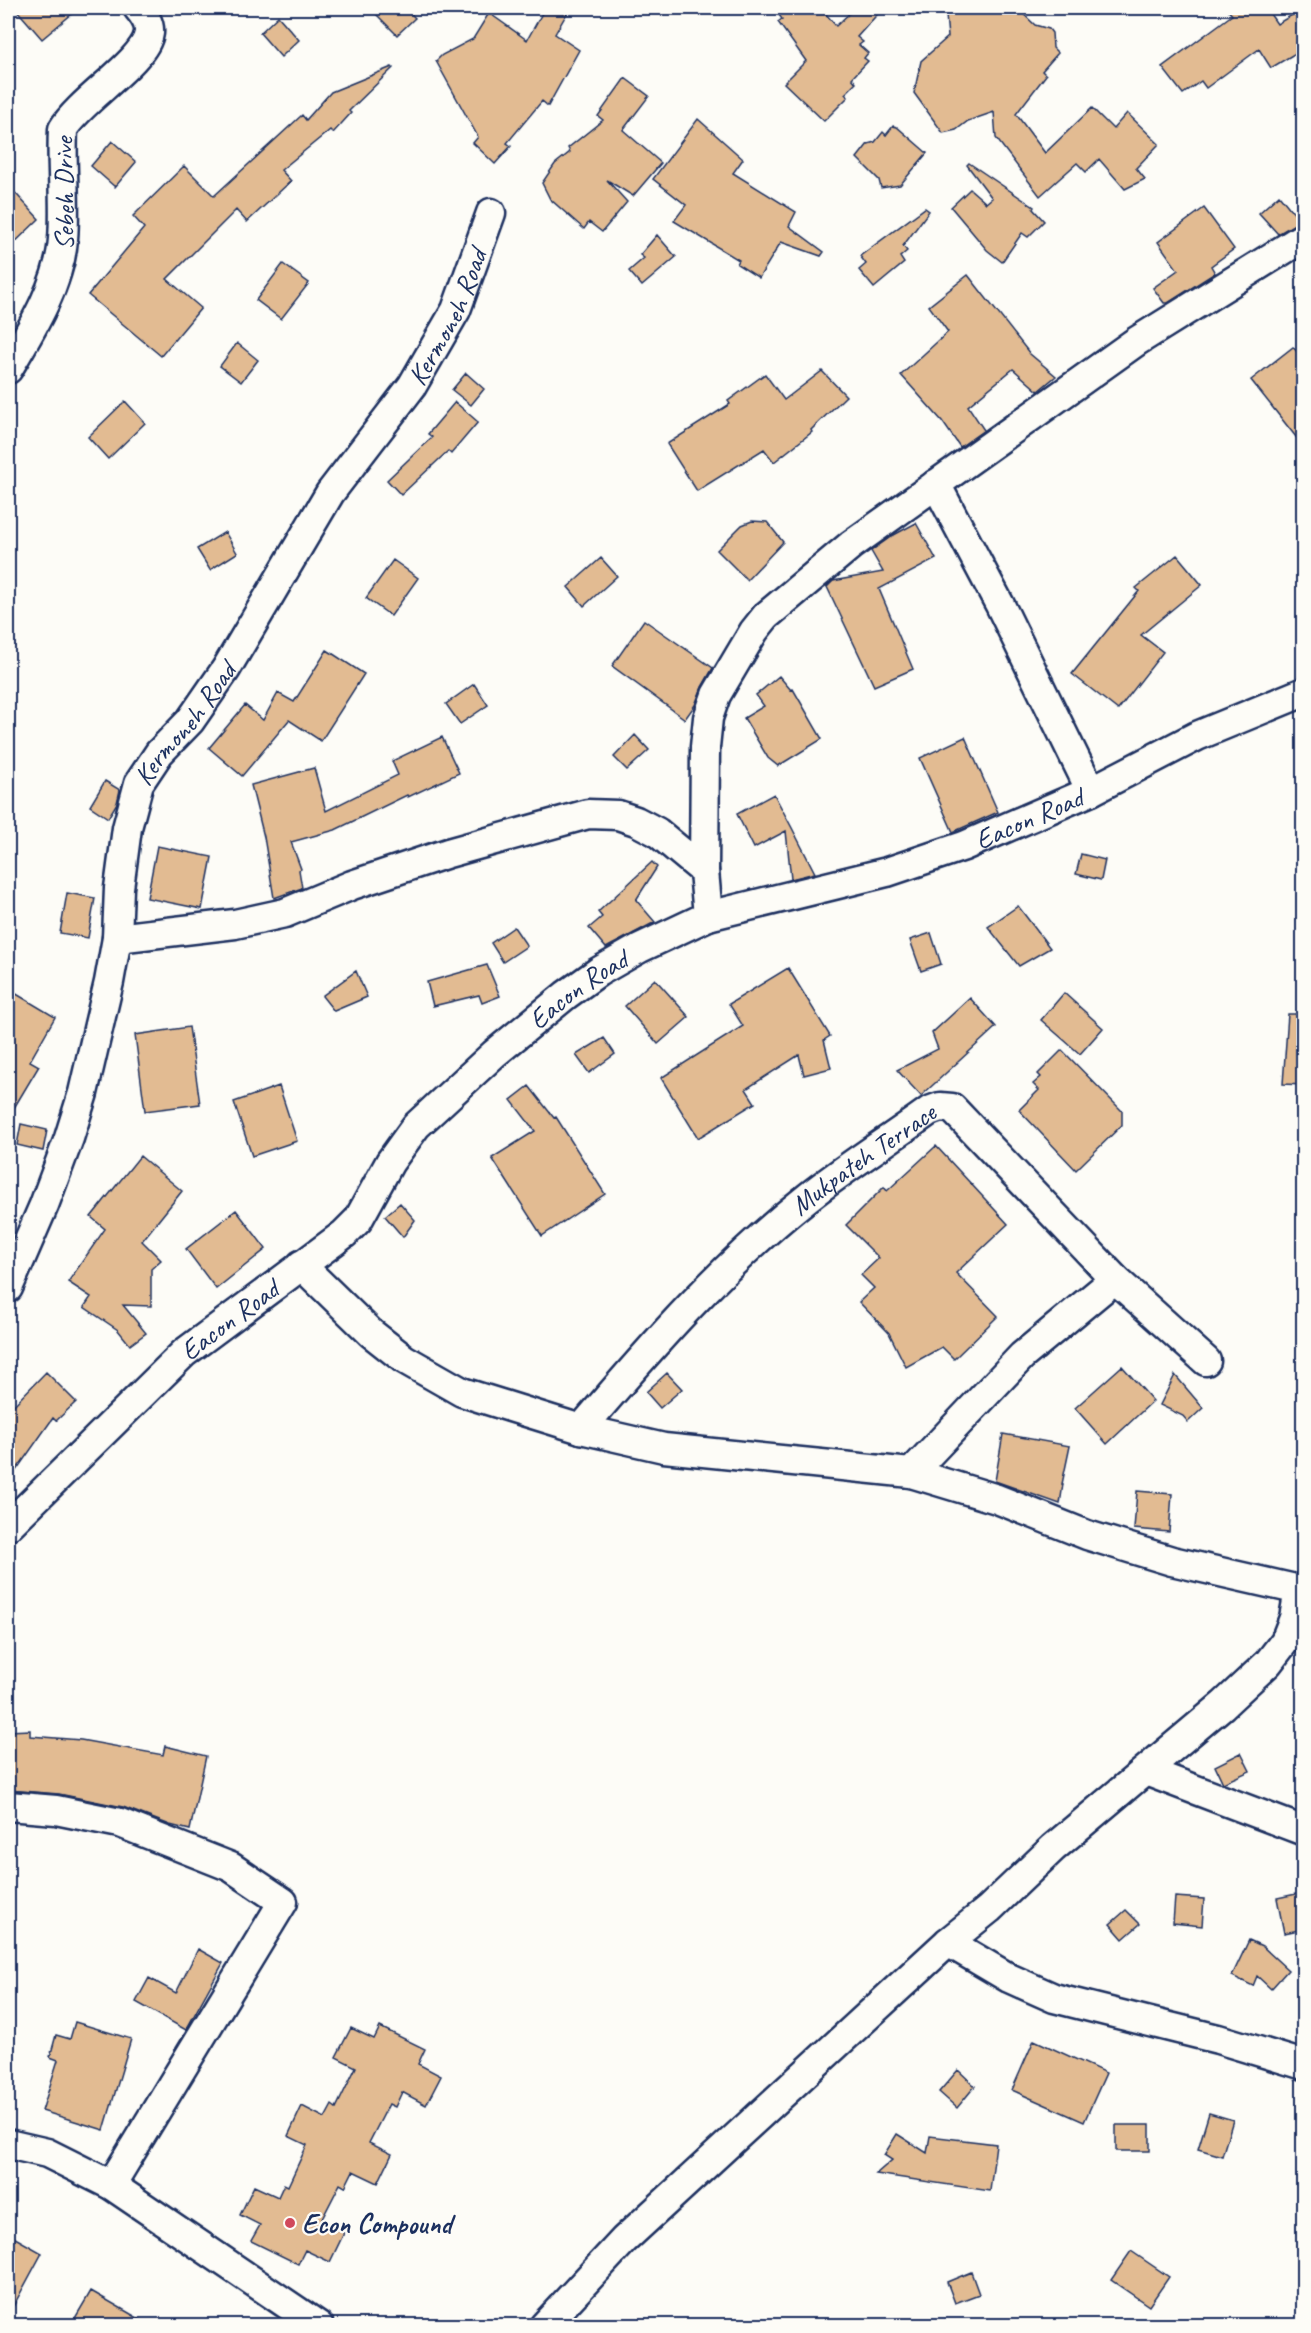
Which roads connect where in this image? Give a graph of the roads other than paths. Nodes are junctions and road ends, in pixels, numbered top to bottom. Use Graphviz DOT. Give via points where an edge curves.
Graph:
graph roads {
  1 [pos="138,8"];
  2 [pos="491,213"];
  3 [pos="1304,237"];
  4 [pos="8,369"];
  5 [pos="936,484"];
  6 [pos="1304,692"];
  7 [pos="1091,791"];
  8 [pos="704,871"];
  9 [pos="708,916"];
  10 [pos="117,938"];
  11 [pos="301,1265"];
  12 [pos="1115,1279"];
  13 [pos="8,1288"];
  14 [pos="1206,1361"];
  15 [pos="581,1428"];
  16 [pos="911,1473"];
  17 [pos="8,1526"];
  18 [pos="1301,1591"];
  19 [pos="1146,1771"];
  20 [pos="8,1806"];
  21 [pos="1304,1831"];
  22 [pos="948,1942"];
  23 [pos="1304,2065"];
  24 [pos="8,2144"];
  25 [pos="111,2185"];
  26 [pos="320,2325"];
  27 [pos="544,2325"];
  1 -- 4 [label="street, Sebeh Drive" via="149,30 146,44 70,116 63,129 63,241 58,267 34,325"];
  2 -- 10 [label="street, Kermoneh Road" via="456,310 412,386 330,493 226,669 139,783 119,888"];
  3 -- 5 [label="street" via="1137,340"];
  5 -- 7 [label="street"];
  5 -- 8 [label="street" via="851,545 766,616 716,695 708,718 705,747"];
  6 -- 7 [label="street, Eacon Road" via="1197,736"];
  7 -- 9 [label="street, Eacon Road" via="964,846 887,872"];
  8 -- 9 [label="street"];
  8 -- 10 [label="street" via="657,832 636,821 618,815 588,814 437,856 285,913 235,924"];
  9 -- 11 [label="street, Eacon Road" via="598,972 494,1054 416,1126 390,1162 358,1220"];
  10 -- 13 [label="street, Kermoneh Road" via="83,1093 69,1138"];
  11 -- 15 [label="street" via="404,1359 462,1392"];
  11 -- 17 [label="street, Eacon Road" via="184,1353"];
  12 -- 14 [label="street, Mukpateh Terrace"];
  12 -- 15 [label="street, Mukpateh Terrace" via="952,1108 940,1107 807,1198 726,1269 653,1344"];
  12 -- 16 [label="street" via="1022,1356"];
  15 -- 16 [label="street" via="664,1448"];
  16 -- 18 [label="street" via="1172,1561"];
  18 -- 19 [label="street" via="1285,1641 1268,1663"];
  19 -- 21 [label="street"];
  19 -- 22 [label="street"];
  20 -- 25 [label="street" via="56,1810 120,1823 231,1867 283,1902"];
  22 -- 23 [label="street" via="1009,1978 1054,1998"];
  22 -- 27 [label="street" via="624,2240"];
  24 -- 25 [label="street" via="47,2153"];
  25 -- 26 [label="street"];
}
